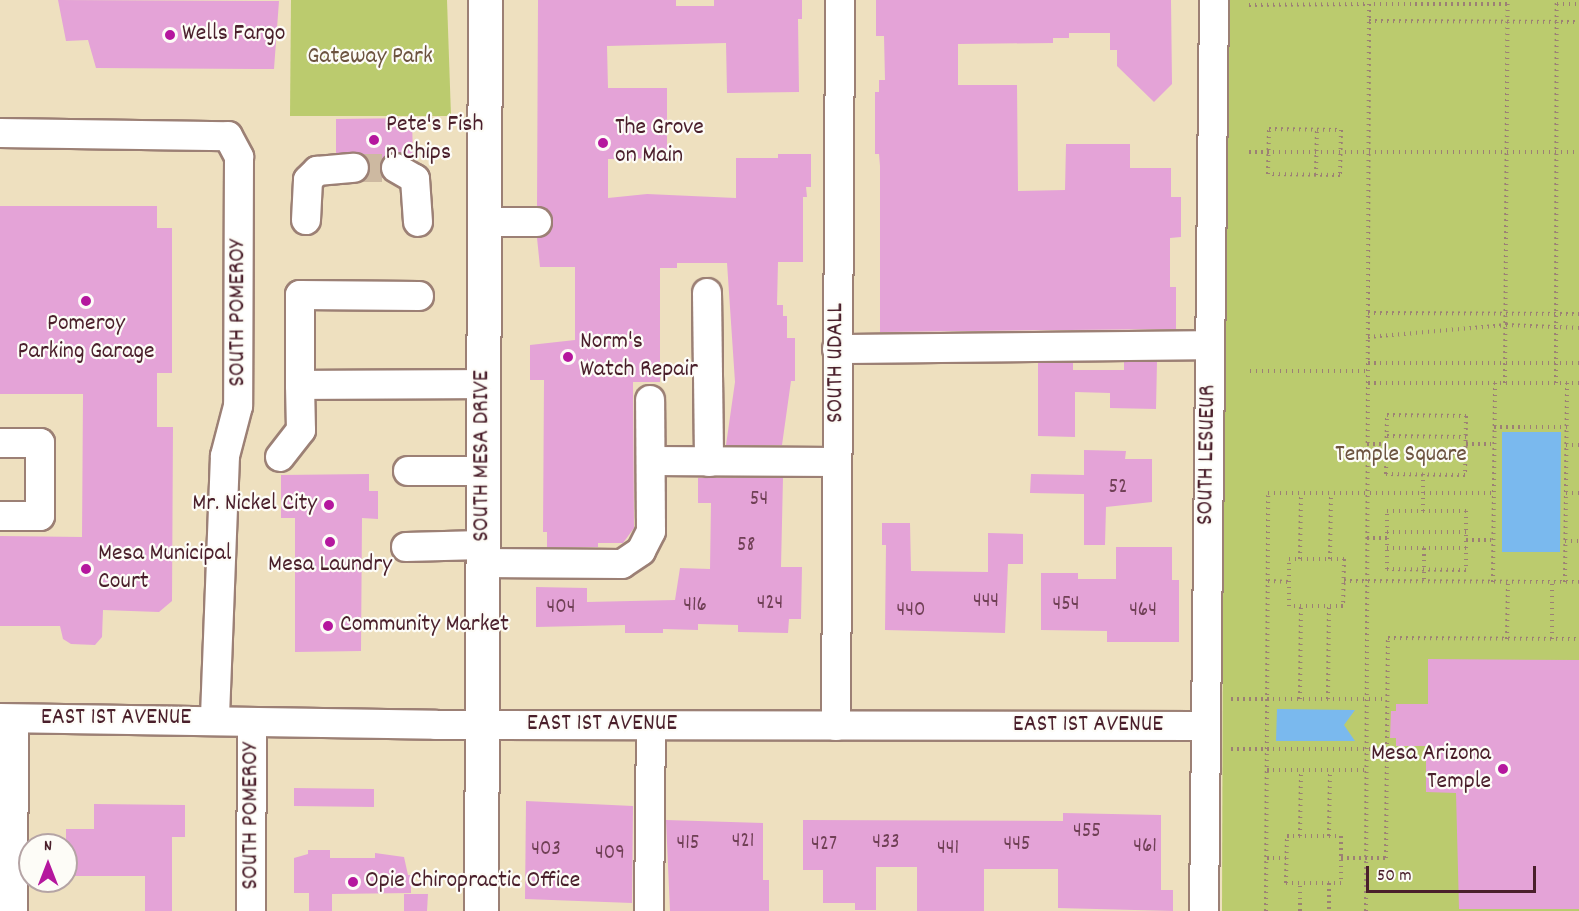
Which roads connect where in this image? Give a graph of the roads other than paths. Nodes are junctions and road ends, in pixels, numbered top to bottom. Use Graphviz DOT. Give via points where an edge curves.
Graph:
graph roads {
  1 [pos="484,0"];
  2 [pos="840,0"];
  3 [pos="1214,0"];
  4 [pos="0,133"];
  5 [pos="354,168"];
  6 [pos="396,168"];
  7 [pos="306,220"];
  8 [pos="418,222"];
  9 [pos="484,222"];
  10 [pos="537,222"];
  11 [pos="707,293"];
  12 [pos="419,296"];
  13 [pos="1209,345"];
  14 [pos="837,350"];
  15 [pos="483,384"];
  16 [pos="300,385"];
  17 [pos="650,400"];
  18 [pos="0,443"];
  19 [pos="280,457"];
  20 [pos="651,461"];
  21 [pos="709,462"];
  22 [pos="837,462"];
  23 [pos="408,471"];
  24 [pos="483,471"];
  25 [pos="0,516"];
  26 [pos="406,548"];
  27 [pos="482,554"];
  28 [pos="7,718"];
  29 [pos="215,720"];
  30 [pos="252,722"];
  31 [pos="482,724"];
  32 [pos="651,726"];
  33 [pos="836,726"];
  34 [pos="1204,726"];
  35 [pos="13,911"];
  36 [pos="251,911"];
  37 [pos="481,911"];
  38 [pos="649,911"];
  39 [pos="1204,911"];
  1 -- 9 [label="main road, SOUTH MESA DRIVE"];
  2 -- 14 [label="street, SOUTH UDALL"];
  3 -- 13 [label="street, SOUTH LESUEUR"];
  4 -- 29 [label="street, SOUTH POMEROY" via="228,136 239,157 238,406 225,456"];
  5 -- 7 [label="street" via="316,171 308,180"];
  6 -- 8 [label="street" via="415,179"];
  9 -- 10 [label="street"];
  9 -- 15 [label="main road, SOUTH MESA DRIVE"];
  11 -- 21 [label="street"];
  12 -- 16 [label="street" via="300,295"];
  13 -- 14 [label="street"];
  13 -- 34 [label="street, SOUTH LESUEUR"];
  14 -- 22 [label="street, SOUTH UDALL"];
  15 -- 16 [label="street"];
  15 -- 24 [label="main road, SOUTH MESA DRIVE"];
  16 -- 19 [label="street" via="302,430"];
  17 -- 20 [label="street"];
  18 -- 25 [label="street" via="40,443 40,516"];
  20 -- 21 [label="street"];
  20 -- 27 [label="street" via="651,531 641,551 622,564"];
  21 -- 22 [label="street"];
  22 -- 33 [label="street, SOUTH UDALL"];
  23 -- 24 [label="street"];
  24 -- 27 [label="main road, SOUTH MESA DRIVE"];
  26 -- 27 [label="street"];
  27 -- 31 [label="main road, SOUTH MESA DRIVE"];
  28 -- 29 [label="street, EAST 1ST AVENUE"];
  28 -- 35 [label="street"];
  29 -- 30 [label="street, EAST 1ST AVENUE"];
  30 -- 31 [label="street, EAST 1ST AVENUE"];
  30 -- 36 [label="street, SOUTH POMEROY"];
  31 -- 32 [label="street, EAST 1ST AVENUE"];
  31 -- 37 [label="main road, SOUTH MESA DRIVE"];
  32 -- 33 [label="street, EAST 1ST AVENUE"];
  32 -- 38 [label="street"];
  33 -- 34 [label="street, EAST 1ST AVENUE"];
  34 -- 39 [label="street, SOUTH LESUEUR"];
}
